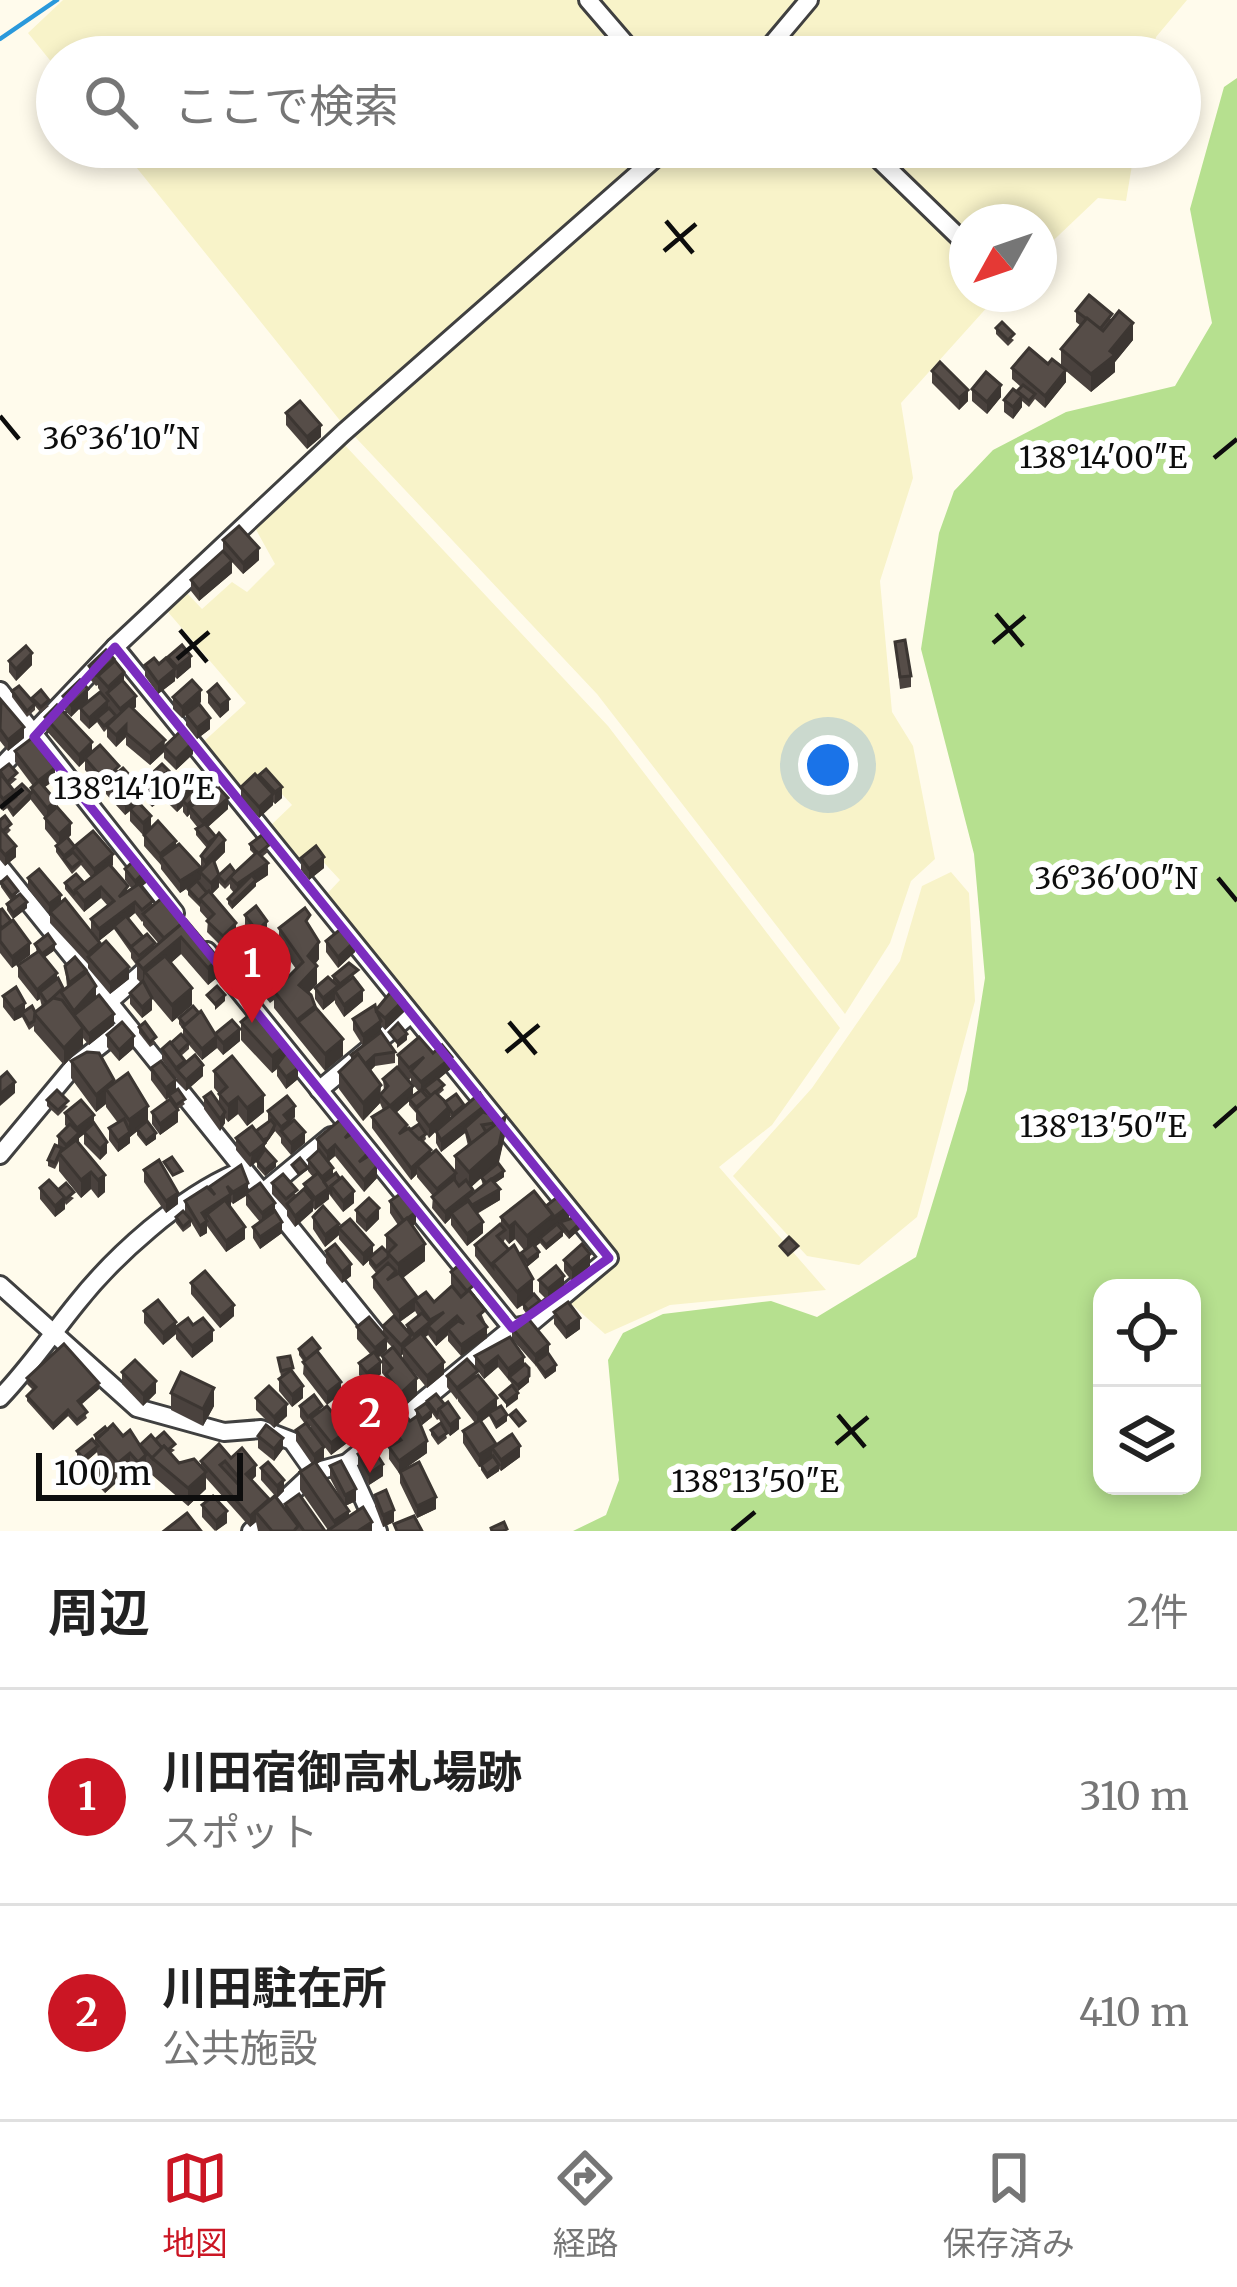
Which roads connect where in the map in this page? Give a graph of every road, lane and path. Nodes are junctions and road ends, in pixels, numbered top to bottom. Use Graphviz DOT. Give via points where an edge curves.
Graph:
graph roads {
  1 [pos="588,0"];
  2 [pos="809,0"];
  3 [pos="620,36"];
  4 [pos="782,36"];
  5 [pos="644,168"];
  6 [pos="888,168"];
  7 [pos="949,228"];
  8 [pos="115,647"];
  9 [pos="0,691"];
  10 [pos="34,737"];
  11 [pos="0,768"];
  12 [pos="0,867"];
  13 [pos="158,958"];
  14 [pos="111,1000"];
  15 [pos="411,1014"];
  16 [pos="129,1022"];
  17 [pos="319,1090"];
  18 [pos="346,1124"];
  19 [pos="1,1151"];
  20 [pos="244,1170"];
  21 [pos="262,1193"];
  22 [pos="0,1285"];
  23 [pos="512,1328"];
  24 [pos="54,1337"];
  25 [pos="388,1349"];
  26 [pos="415,1381"];
  27 [pos="428,1397"];
  28 [pos="0,1398"];
  29 [pos="346,1463"];
  30 [pos="314,1472"];
  31 [pos="251,1531"];
  32 [pos="378,1531"];
  1 -- 3 [label="street"];
  2 -- 4 [label="street"];
  5 -- 8 [label="street"];
  6 -- 7 [label="street"];
  8 -- 10 [label="street"];
  8 -- 15 [label="street"];
  9 -- 10 [label="street"];
  10 -- 11 [label="street"];
  10 -- 17 [label="street"];
  12 -- 14 [label="street"];
  13 -- 14 [label="street"];
  14 -- 16 [label="street"];
  15 -- 17 [label="street"];
  15 -- 23 [label="street" via="609,1258 530,1324"];
  16 -- 19 [label="street" via="74,1066"];
  16 -- 20 [label="street"];
  17 -- 18 [label="street"];
  18 -- 21 [label="street"];
  18 -- 23 [label="street"];
  20 -- 21 [label="street"];
  20 -- 24 [label="street" via="217,1181 142,1239"];
  21 -- 25 [label="street"];
  22 -- 24 [label="street"];
  23 -- 27 [label="street"];
  24 -- 28 [label="street"];
  24 -- 30 [label="street" via="137,1408 224,1432 260,1429 292,1442"];
  26 -- 27 [label="street"];
  27 -- 29 [label="street"];
  29 -- 30 [label="street"];
  29 -- 32 [label="street"];
  30 -- 31 [label="street"];
}
